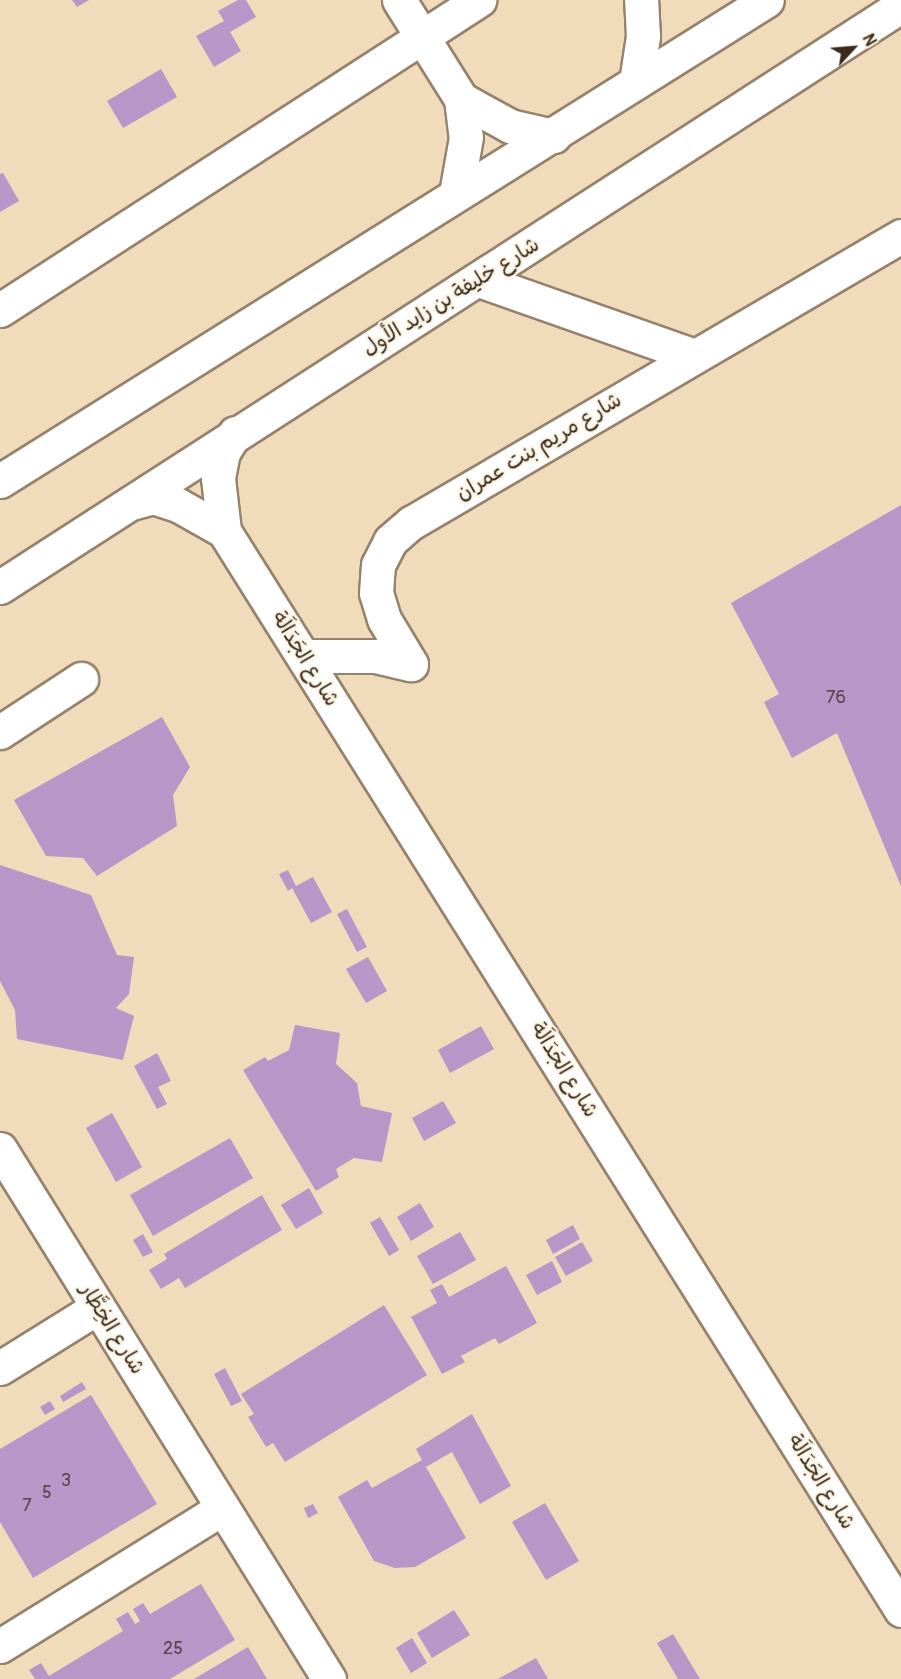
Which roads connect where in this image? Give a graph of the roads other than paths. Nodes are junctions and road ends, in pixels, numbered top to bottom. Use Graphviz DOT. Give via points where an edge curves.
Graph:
graph roads {
  1 [pos="399,0"];
  2 [pos="479,0"];
  3 [pos="641,0"];
  4 [pos="767,0"];
  5 [pos="901,6"];
  6 [pos="422,37"];
  7 [pos="636,82"];
  8 [pos="460,99"];
  9 [pos="554,136"];
  10 [pos="456,194"];
  11 [pos="901,236"];
  12 [pos="479,280"];
  13 [pos="0,310"];
  14 [pos="692,355"];
  15 [pos="235,433"];
  16 [pos="0,481"];
  17 [pos="131,503"];
  18 [pos="224,531"];
  19 [pos="0,587"];
  20 [pos="303,656"];
  21 [pos="81,679"];
  22 [pos="0,732"];
  23 [pos="0,1149"];
  24 [pos="98,1307"];
  25 [pos="0,1368"];
  26 [pos="223,1509"];
  27 [pos="897,1594"];
  28 [pos="0,1646"];
  29 [pos="329,1679"];
  1 -- 6 [label="street"];
  2 -- 6 [label="street"];
  3 -- 7 [label="street" via="643,36"];
  4 -- 7 [label="street"];
  5 -- 12 [label="street, شارع خليفة بن زايد الأول"];
  6 -- 8 [label="street"];
  6 -- 13 [label="street"];
  7 -- 9 [label="street"];
  8 -- 9 [label="street" via="510,126"];
  8 -- 10 [label="street" via="466,136"];
  9 -- 10 [label="street"];
  10 -- 16 [label="street"];
  11 -- 14 [label="street, شارع مريم بنت عمران"];
  12 -- 14 [label="street"];
  12 -- 15 [label="street, شارع خليفة بن زايد الأول"];
  14 -- 20 [label="street, شارع مريم بنت عمران" via="411,523 390,541 378,565 376,593 384,619 411,663 375,656"];
  15 -- 17 [label="street, شارع خليفة بن زايد الأول"];
  15 -- 18 [label="street, شارع الجَدَالَة" via="223,452 219,478"];
  17 -- 18 [label="street, شارع الجَدَالَة" via="153,498 178,505"];
  17 -- 19 [label="street, شارع خليفة بن زايد الأول"];
  18 -- 20 [label="street, شارع الجَدَالَة"];
  20 -- 27 [label="street, شارع الجَدَالَة"];
  21 -- 22 [label="street"];
  23 -- 24 [label="street, شارع الخِطَّار"];
  24 -- 25 [label="street"];
  24 -- 26 [label="street, شارع الخِطَّار"];
  26 -- 28 [label="street"];
  26 -- 29 [label="street, شارع الخِطَّار"];
}
